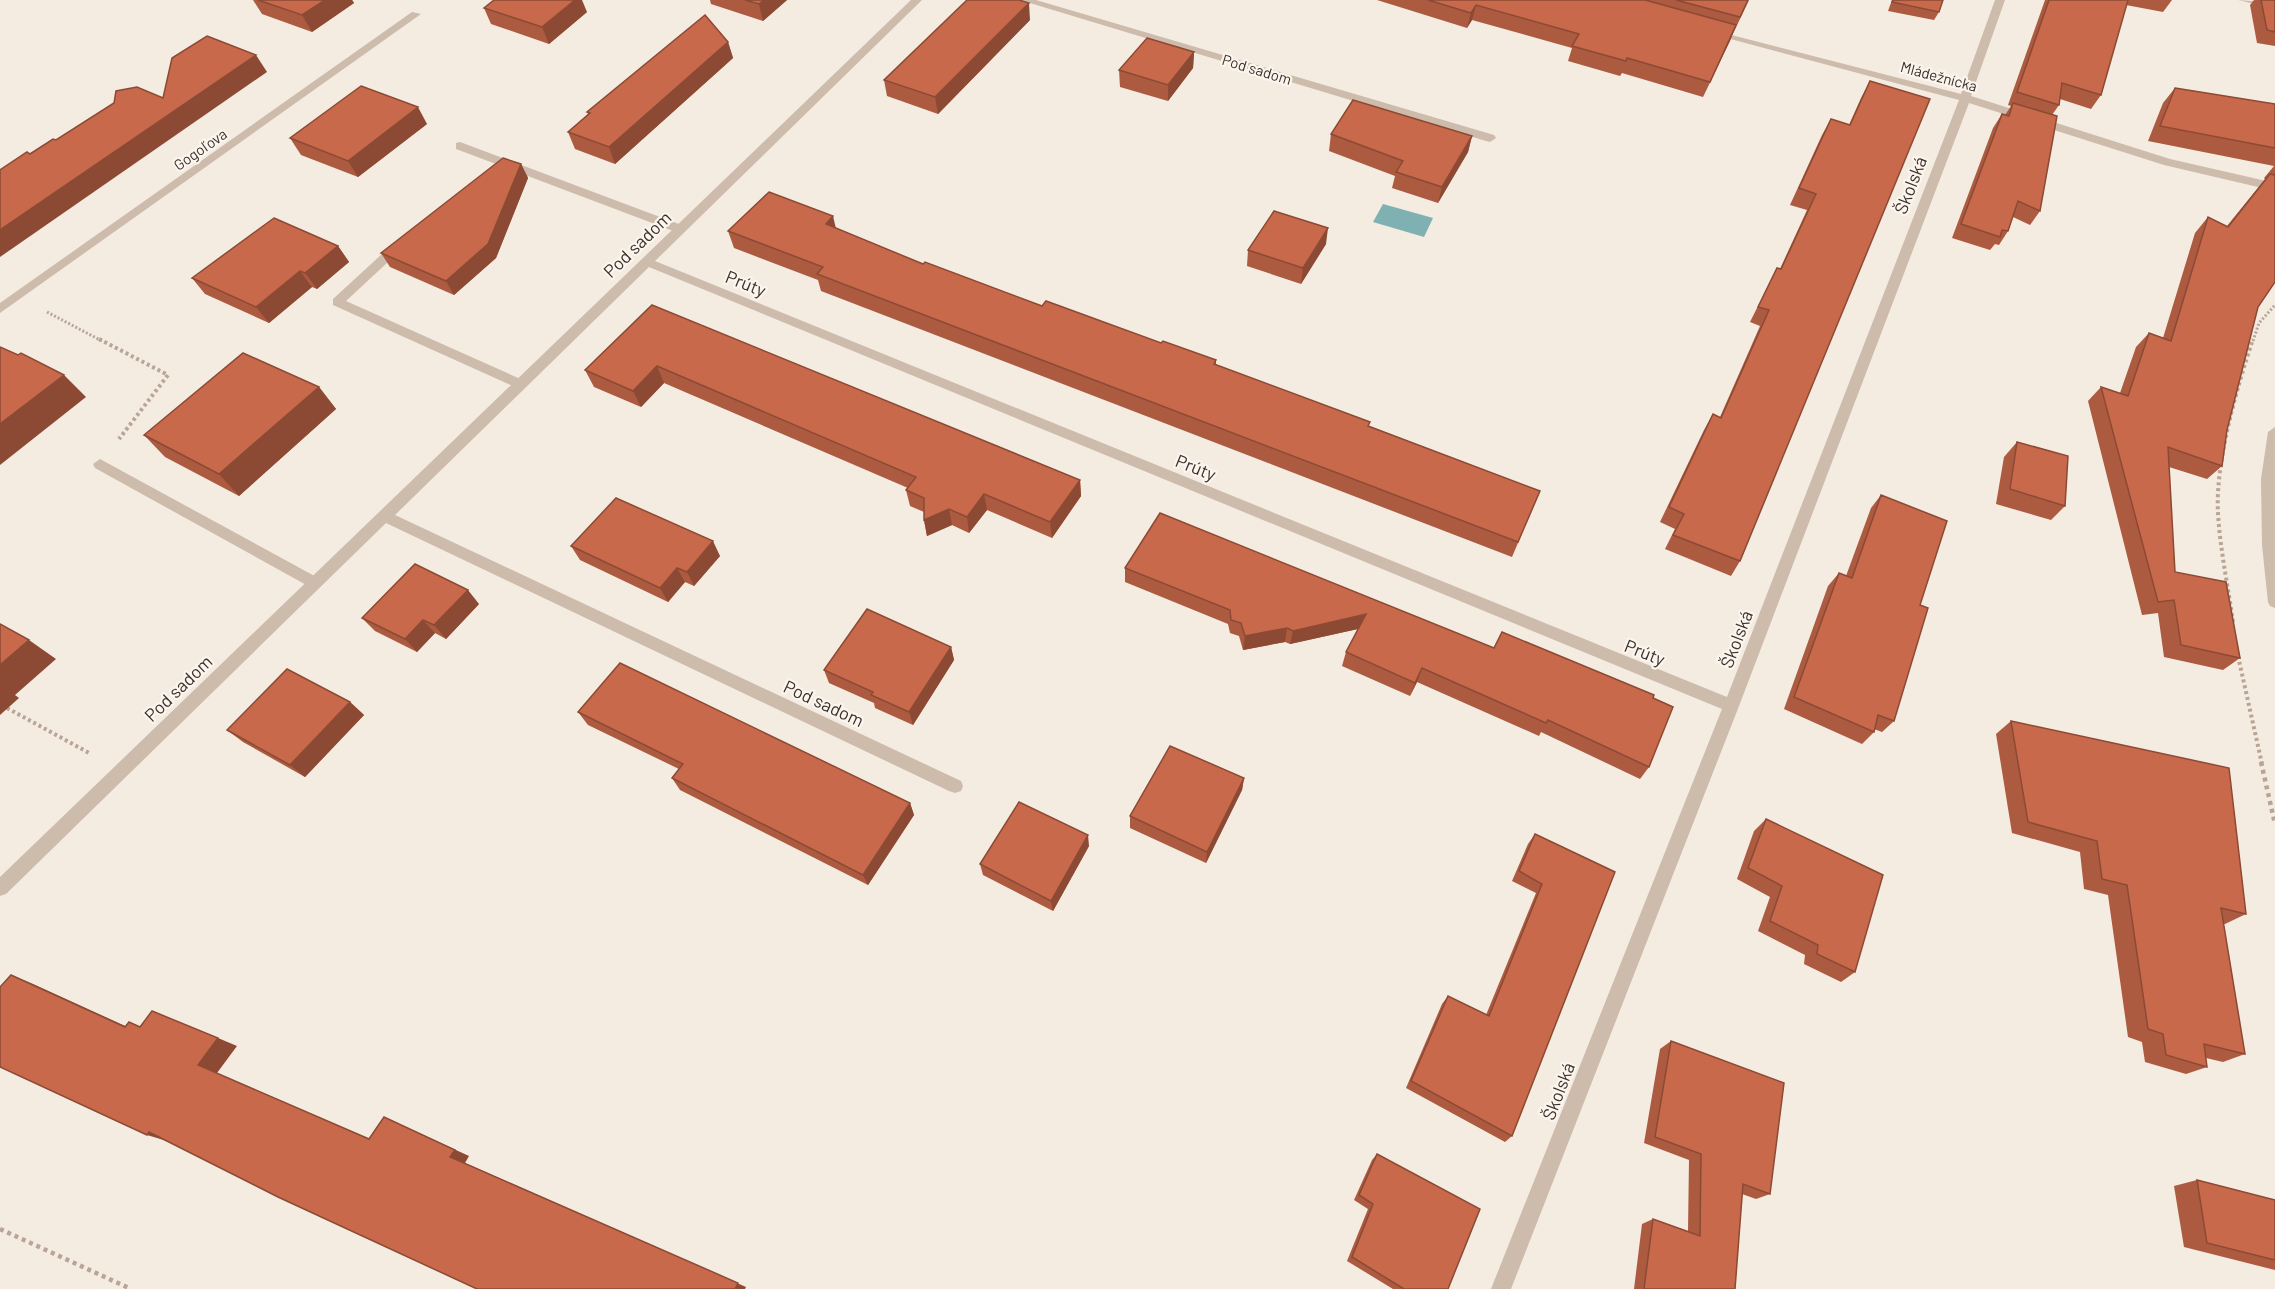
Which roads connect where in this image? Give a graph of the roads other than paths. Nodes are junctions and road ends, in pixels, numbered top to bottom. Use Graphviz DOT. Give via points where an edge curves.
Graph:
graph roads {
  1 [pos="917,0"];
  2 [pos="1025,0"];
  3 [pos="2000,0"];
  4 [pos="2243,0"];
  5 [pos="2275,6"];
  6 [pos="416,14"];
  7 [pos="1695,27"];
  8 [pos="1965,98"];
  9 [pos="1490,138"];
  10 [pos="460,146"];
  11 [pos="2275,187"];
  12 [pos="680,229"];
  13 [pos="407,237"];
  14 [pos="647,262"];
  15 [pos="0,309"];
  16 [pos="520,384"];
  17 [pos="2275,432"];
  18 [pos="100,464"];
  19 [pos="384,516"];
  20 [pos="315,583"];
  21 [pos="2275,602"];
  22 [pos="1731,706"];
  23 [pos="955,786"];
  24 [pos="0,888"];
  25 [pos="1501,1289"];
  1 -- 12 [label="street, Pod sadom"];
  2 -- 9 [label="street, Pod sadom"];
  3 -- 8 [label="street, Školská"];
  4 -- 5 [label="street"];
  6 -- 15 [label="street, Gogoľova"];
  7 -- 8 [label="street, Mládežnícka"];
  8 -- 11 [label="street, Mládežnícka" via="2168,162"];
  8 -- 22 [label="street, Školská"];
  10 -- 12 [label="street" via="494,165"];
  12 -- 14 [label="street, Pod sadom"];
  13 -- 16 [label="street" via="337,302"];
  14 -- 16 [label="street, Pod sadom"];
  14 -- 22 [label="street, Prúty"];
  16 -- 19 [label="street, Pod sadom"];
  17 -- 21 [label="street" via="2268,479"];
  18 -- 20 [label="street"];
  19 -- 20 [label="street, Pod sadom"];
  19 -- 23 [label="street, Pod sadom"];
  20 -- 24 [label="street, Pod sadom"];
  22 -- 25 [label="street, Školská"];
}
